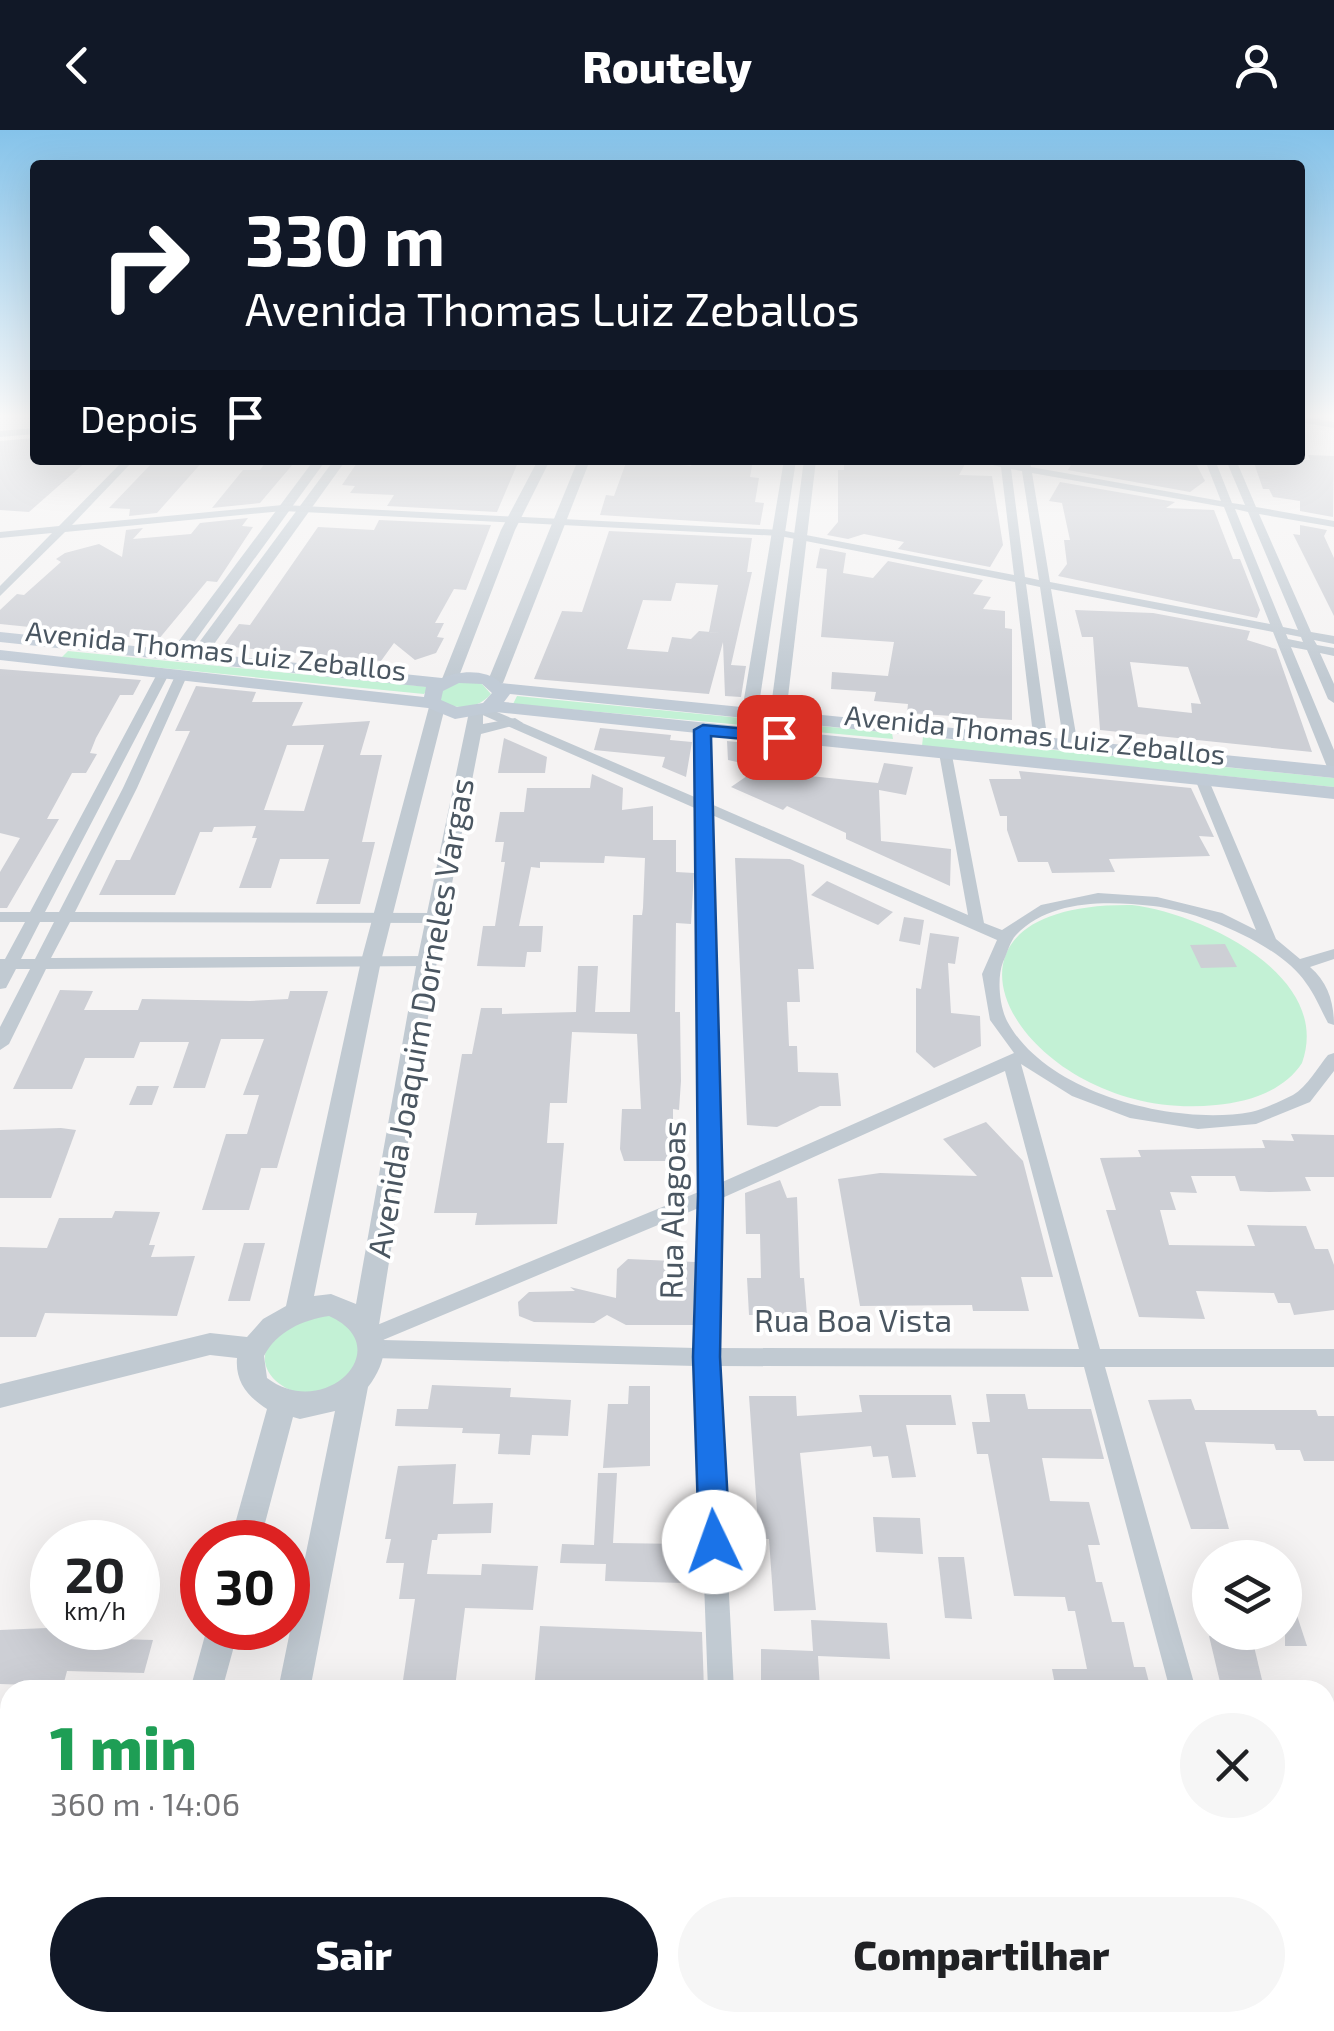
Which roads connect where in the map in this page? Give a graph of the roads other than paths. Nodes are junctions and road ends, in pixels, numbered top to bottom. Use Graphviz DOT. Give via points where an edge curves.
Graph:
graph roads {
  1 [pos="90,502"];
  2 [pos="288,502"];
  3 [pos="311,502"];
  4 [pos="522,502"];
  5 [pos="568,502"];
  6 [pos="785,502"];
  7 [pos="804,502"];
  8 [pos="1009,502"];
  9 [pos="1030,502"];
  10 [pos="1226,502"];
  11 [pos="1234,502"];
  12 [pos="1249,502"];
  13 [pos="1250,505"];
  14 [pos="281,511"];
  15 [pos="303,513"];
  16 [pos="1334,516"];
  17 [pos="1011,518"];
  18 [pos="1033,520"];
  19 [pos="510,524"];
  20 [pos="1334,524"];
  21 [pos="559,527"];
  22 [pos="63,530"];
  23 [pos="0,535"];
  24 [pos="780,538"];
  25 [pos="799,540"];
  26 [pos="774,569"];
  27 [pos="796,570"];
  28 [pos="1255,572"];
  29 [pos="236,573"];
  30 [pos="257,574"];
  31 [pos="1280,574"];
  32 [pos="1018,584"];
  33 [pos="1043,588"];
  34 [pos="0,593"];
  35 [pos="769,601"];
  36 [pos="792,602"];
  37 [pos="500,608"];
  38 [pos="1191,618"];
  39 [pos="1279,628"];
  40 [pos="1306,634"];
  41 [pos="0,636"];
  42 [pos="60,640"];
  43 [pos="1334,640"];
  44 [pos="1287,642"];
  45 [pos="1312,648"];
  46 [pos="1334,652"];
  47 [pos="178,653"];
  48 [pos="0,655"];
  49 [pos="198,655"];
  50 [pos="1029,660"];
  51 [pos="1056,662"];
  52 [pos="172,675"];
  53 [pos="756,679"];
  54 [pos="782,680"];
  55 [pos="446,681"];
  56 [pos="1302,683"];
  57 [pos="1328,685"];
  58 [pos="1334,699"];
  59 [pos="434,705"];
  60 [pos="486,705"];
  61 [pos="750,711"];
  62 [pos="552,713"];
  63 [pos="778,714"];
  64 [pos="514,724"];
  65 [pos="904,728"];
  66 [pos="703,730"];
  67 [pos="536,733"];
  68 [pos="1041,743"];
  69 [pos="856,744"];
  70 [pos="1071,746"];
  71 [pos="946,753"];
  72 [pos="1334,770"];
  73 [pos="1202,779"];
  74 [pos="105,787"];
  75 [pos="130,788"];
  76 [pos="1334,793"];
  77 [pos="704,806"];
  78 [pos="0,918"];
  79 [pos="34,918"];
  80 [pos="65,918"];
  81 [pos="382,918"];
  82 [pos="436,918"];
  83 [pos="976,924"];
  84 [pos="1006,938"];
  85 [pos="1268,940"];
  86 [pos="1334,954"];
  87 [pos="371,961"];
  88 [pos="427,961"];
  89 [pos="5,964"];
  90 [pos="1300,964"];
  91 [pos="40,965"];
  92 [pos="0,984"];
  93 [pos="1334,1019"];
  94 [pos="0,1044"];
  95 [pos="1018,1058"];
  96 [pos="1333,1064"];
  97 [pos="711,1195"];
  98 [pos="299,1308"];
  99 [pos="370,1337"];
  100 [pos="254,1349"];
  101 [pos="1094,1356"];
  102 [pos="706,1357"];
  103 [pos="1334,1358"];
  104 [pos="354,1386"];
  105 [pos="0,1396"];
  106 [pos="282,1403"];
  107 [pos="251,1520"];
  108 [pos="217,1650"];
  109 [pos="209,1680"];
  110 [pos="296,1680"];
  111 [pos="721,1680"];
  112 [pos="1181,1680"];
  1 -- 22 [label="street"];
  2 -- 14 [label="street"];
  3 -- 15 [label="street"];
  4 -- 19 [label="street, Avenida Joaquim Dorneles Vargas"];
  5 -- 21 [label="street, Avenida Joaquim Dorneles Vargas"];
  6 -- 24 [label="street"];
  7 -- 25 [label="street"];
  8 -- 17 [label="street"];
  9 -- 18 [label="street"];
  10 -- 28 [label="street"];
  11 -- 13 [label="street"];
  12 -- 13 [label="street"];
  13 -- 16 [label="street"];
  13 -- 20 [label="street"];
  13 -- 31 [label="street"];
  14 -- 15 [label="street"];
  14 -- 22 [label="street"];
  14 -- 29 [label="street"];
  15 -- 19 [label="street"];
  15 -- 30 [label="street"];
  17 -- 18 [label="street"];
  17 -- 32 [label="street"];
  18 -- 33 [label="street"];
  19 -- 21 [label="street"];
  19 -- 37 [label="street, Avenida Joaquim Dorneles Vargas"];
  21 -- 24 [label="street"];
  21 -- 37 [label="street, Avenida Joaquim Dorneles Vargas"];
  22 -- 23 [label="street"];
  22 -- 34 [label="street"];
  24 -- 25 [label="street"];
  24 -- 26 [label="street"];
  25 -- 27 [label="street"];
  25 -- 32 [label="street"];
  26 -- 27 [label="street"];
  26 -- 35 [label="street"];
  27 -- 36 [label="street"];
  28 -- 31 [label="street"];
  28 -- 39 [label="street"];
  29 -- 30 [label="street"];
  29 -- 47 [label="street"];
  30 -- 49 [label="street"];
  31 -- 40 [label="street"];
  32 -- 33 [label="street"];
  32 -- 50 [label="street"];
  33 -- 38 [label="street"];
  33 -- 51 [label="street"];
  35 -- 36 [label="street"];
  35 -- 53 [label="street"];
  36 -- 54 [label="street"];
  37 -- 55 [label="street, Avenida Joaquim Dorneles Vargas"];
  37 -- 60 [label="street, Avenida Joaquim Dorneles Vargas"];
  38 -- 39 [label="street"];
  38 -- 44 [label="street"];
  39 -- 40 [label="street"];
  39 -- 44 [label="street"];
  40 -- 43 [label="street"];
  40 -- 45 [label="street"];
  41 -- 42 [label="main road, Avenida Thomas Luiz Zeballos"];
  42 -- 47 [label="main road, Avenida Thomas Luiz Zeballos"];
  42 -- 48 [label="main road" via="39,653"];
  44 -- 45 [label="street"];
  44 -- 56 [label="street"];
  45 -- 46 [label="street"];
  45 -- 57 [label="street"];
  47 -- 49 [label="main road, Avenida Thomas Luiz Zeballos"];
  48 -- 52 [label="main road, Avenida Thomas Luiz Zeballos"];
  49 -- 55 [label="main road, Avenida Thomas Luiz Zeballos"];
  50 -- 51 [label="street"];
  50 -- 68 [label="street"];
  51 -- 70 [label="street"];
  52 -- 59 [label="main road, Avenida Thomas Luiz Zeballos"];
  52 -- 74 [label="street"];
  52 -- 75 [label="street"];
  53 -- 54 [label="street"];
  53 -- 61 [label="street"];
  54 -- 63 [label="street"];
  55 -- 59 [label="main road, Avenida Joaquim Dorneles Vargas" via="430,694"];
  55 -- 60 [label="main road, Avenida Thomas Luiz Zeballos" via="476,677"];
  56 -- 57 [label="street"];
  56 -- 72 [label="street"];
  57 -- 58 [label="street"];
  59 -- 60 [label="main road, Avenida Thomas Luiz Zeballos" via="455,713"];
  59 -- 81 [label="street, Avenida Joaquim Dorneles Vargas"];
  60 -- 61 [label="main road, Avenida Thomas Luiz Zeballos"];
  60 -- 62 [label="main road, Avenida Thomas Luiz Zeballos"];
  60 -- 64 [label="street"];
  60 -- 82 [label="street, Avenida Joaquim Dorneles Vargas"];
  61 -- 63 [label="main road, Avenida Thomas Luiz Zeballos"];
  62 -- 66 [label="main road, Avenida Thomas Luiz Zeballos"];
  62 -- 67 [label="main road"];
  63 -- 65 [label="main road, Avenida Thomas Luiz Zeballos"];
  64 -- 67 [label="street"];
  65 -- 68 [label="main road, Avenida Thomas Luiz Zeballos"];
  65 -- 69 [label="main road" via="894,741"];
  66 -- 69 [label="main road, Avenida Thomas Luiz Zeballos"];
  66 -- 77 [label="street, Rua Alagoas"];
  67 -- 77 [label="street"];
  68 -- 70 [label="main road, Avenida Thomas Luiz Zeballos"];
  69 -- 71 [label="main road, Avenida Thomas Luiz Zeballos"];
  70 -- 72 [label="main road, Avenida Thomas Luiz Zeballos"];
  71 -- 73 [label="main road, Avenida Thomas Luiz Zeballos"];
  71 -- 83 [label="street"];
  73 -- 76 [label="main road, Avenida Thomas Luiz Zeballos"];
  73 -- 85 [label="street"];
  74 -- 75 [label="street"];
  74 -- 79 [label="street"];
  75 -- 80 [label="street"];
  77 -- 83 [label="street"];
  77 -- 97 [label="street, Rua Alagoas"];
  78 -- 79 [label="street"];
  79 -- 80 [label="street"];
  79 -- 89 [label="street"];
  80 -- 81 [label="street"];
  80 -- 91 [label="street"];
  81 -- 82 [label="street"];
  81 -- 87 [label="street, Avenida Joaquim Dorneles Vargas"];
  82 -- 88 [label="street, Avenida Joaquim Dorneles Vargas"];
  83 -- 84 [label="street"];
  84 -- 85 [label="street" via="1047,910 1122,898 1206,911"];
  84 -- 95 [label="street" via="990,973 990,992"];
  85 -- 90 [label="street"];
  86 -- 90 [label="street"];
  87 -- 88 [label="street"];
  87 -- 91 [label="street"];
  87 -- 98 [label="street, Avenida Joaquim Dorneles Vargas"];
  88 -- 99 [label="street, Avenida Joaquim Dorneles Vargas"];
  89 -- 91 [label="street"];
  89 -- 92 [label="street"];
  90 -- 93 [label="street"];
  91 -- 94 [label="street"];
  95 -- 96 [label="street" via="1110,1106 1198,1122 1278,1111 1302,1099"];
  95 -- 97 [label="street"];
  95 -- 101 [label="street"];
  97 -- 99 [label="street"];
  97 -- 102 [label="street, Rua Alagoas"];
  98 -- 99 [label="street" via="331,1305 357,1315"];
  98 -- 100 [label="street" via="271,1324"];
  99 -- 102 [label="street, Rua Boa Vista"];
  99 -- 104 [label="street" via="364,1375"];
  100 -- 105 [label="street" via="210,1344"];
  100 -- 106 [label="street" via="253,1376"];
  101 -- 102 [label="street, Rua Boa Vista"];
  101 -- 103 [label="street, Rua Boa Vista"];
  101 -- 112 [label="street"];
  102 -- 111 [label="street, Rua Alagoas"];
  104 -- 106 [label="street" via="312,1406"];
  104 -- 110 [label="street"];
  106 -- 107 [label="street"];
  108 -- 109 [label="street"];
}
